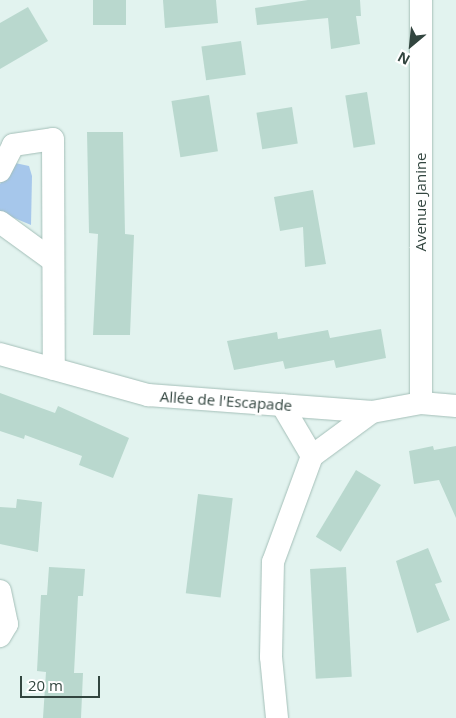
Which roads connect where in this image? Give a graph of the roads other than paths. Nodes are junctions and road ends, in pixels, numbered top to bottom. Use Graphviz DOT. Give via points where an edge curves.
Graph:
graph roads {
  1 [pos="421,0"];
  2 [pos="0,171"];
  3 [pos="0,222"];
  4 [pos="51,259"];
  5 [pos="0,354"];
  6 [pos="54,369"];
  7 [pos="421,403"];
  8 [pos="282,405"];
  9 [pos="456,406"];
  10 [pos="372,412"];
  11 [pos="312,456"];
  12 [pos="0,591"];
  13 [pos="0,636"];
  14 [pos="277,718"];
  1 -- 7 [label="street, Avenue Janine"];
  2 -- 4 [label="street" via="13,145 53,139"];
  3 -- 4 [label="street"];
  4 -- 6 [label="street"];
  5 -- 6 [label="street, Allée de l'Escapade"];
  6 -- 8 [label="street, Allée de l'Escapade" via="148,395"];
  7 -- 9 [label="street, Allée de l'Escapade"];
  7 -- 10 [label="street, Allée de l'Escapade"];
  8 -- 10 [label="street, Allée de l'Escapade"];
  8 -- 11 [label="street"];
  10 -- 11 [label="street"];
  11 -- 14 [label="street" via="273,562 271,657"];
  12 -- 13 [label="street" via="7,624"];
}
